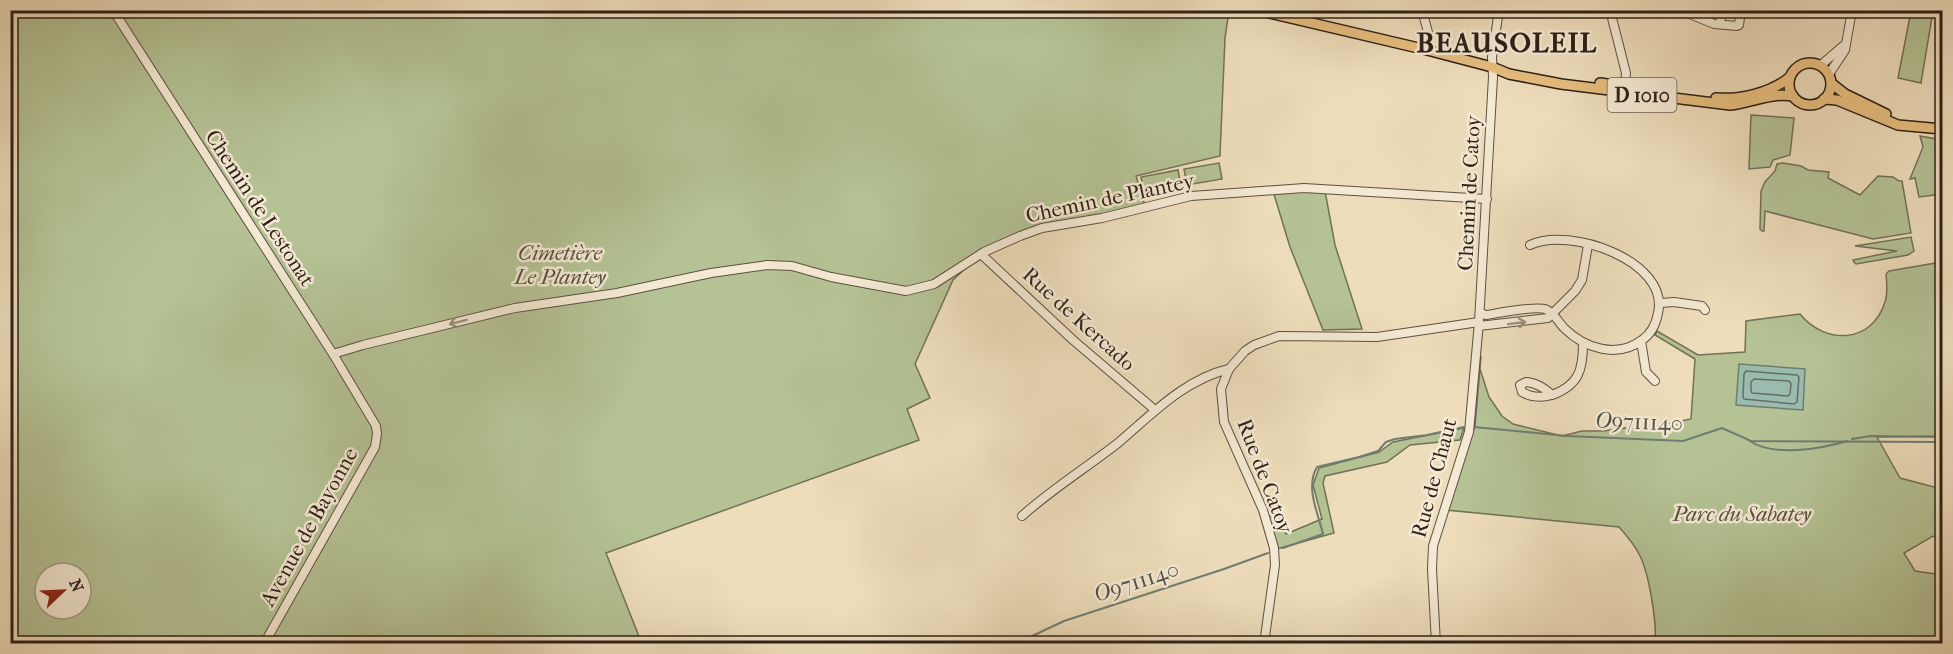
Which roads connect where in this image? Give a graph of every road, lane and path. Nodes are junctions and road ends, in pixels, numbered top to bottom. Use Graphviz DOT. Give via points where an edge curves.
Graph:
graph roads {
  1 [pos="113,10"];
  2 [pos="1257,10"];
  3 [pos="1422,10"];
  4 [pos="1499,10"];
  5 [pos="1619,10"];
  6 [pos="1680,10"];
  7 [pos="1722,10"];
  8 [pos="1741,10"];
  9 [pos="1852,10"];
  10 [pos="1611,11"];
  11 [pos="1720,24"];
  12 [pos="1848,41"];
  13 [pos="1427,50"];
  14 [pos="1821,65"];
  15 [pos="1492,67"];
  16 [pos="1790,77"];
  17 [pos="1830,79"];
  18 [pos="1630,90"];
  19 [pos="1793,96"];
  20 [pos="1824,99"];
  21 [pos="1909,125"];
  22 [pos="1942,129"];
  23 [pos="1487,199"];
  24 [pos="1530,245"];
  25 [pos="1588,245"];
  26 [pos="981,254"];
  27 [pos="1661,303"];
  28 [pos="1705,310"];
  29 [pos="1480,313"];
  30 [pos="1552,313"];
  31 [pos="1479,324"];
  32 [pos="1641,341"];
  33 [pos="1582,343"];
  34 [pos="333,354"];
  35 [pos="1229,369"];
  36 [pos="1655,381"];
  37 [pos="1552,395"];
  38 [pos="1155,410"];
  39 [pos="376,426"];
  40 [pos="1022,516"];
  41 [pos="264,644"];
  42 [pos="1264,644"];
  43 [pos="1436,644"];
  1 -- 34 [label="street, Chemin de Lestonat"];
  2 -- 13 [label="main road, D 1010"];
  3 -- 13 [label="street" via="1429,36"];
  4 -- 15 [label="street, Chemin de Catoy"];
  5 -- 10 [label="street"];
  6 -- 11 [label="street"];
  7 -- 11 [label="street"];
  8 -- 11 [label="street" via="1739,25"];
  9 -- 12 [label="street"];
  10 -- 18 [label="street"];
  12 -- 14 [label="street"];
  12 -- 17 [label="street"];
  13 -- 15 [label="main road, D 1010"];
  14 -- 16 [label="main road" via="1803,64"];
  14 -- 17 [label="main road"];
  15 -- 18 [label="main road, D 1010"];
  15 -- 18 [label="main road, D 1010" via="1561,84"];
  15 -- 23 [label="street, Chemin de Catoy"];
  16 -- 18 [label="main road, D 1010" via="1780,84 1729,99"];
  16 -- 19 [label="main road"];
  17 -- 20 [label="main road"];
  17 -- 21 [label="main road" via="1845,94"];
  18 -- 19 [label="main road, D 1010" via="1730,105 1782,94"];
  19 -- 20 [label="main road" via="1806,105"];
  20 -- 21 [label="main road"];
  21 -- 22 [label="main road"];
  23 -- 26 [label="street, Chemin de Plantey" via="1304,188 1191,196 1042,228"];
  23 -- 29 [label="street, Chemin de Catoy"];
  24 -- 25 [label="street" via="1540,240 1571,240"];
  25 -- 27 [label="street" via="1606,249 1636,266 1656,287"];
  25 -- 30 [label="street" via="1582,280"];
  26 -- 34 [label="street, Chemin de Plantey, one-way" via="933,284 906,291 792,266 767,265 515,308"];
  26 -- 38 [label="street, Rue de Kercado"];
  27 -- 28 [label="street" via="1702,306"];
  27 -- 32 [label="street" via="1657,321"];
  29 -- 30 [label="street" via="1543,309"];
  29 -- 31 [label="street, Chemin de Catoy"];
  31 -- 30 [label="street, one-way" via="1544,319"];
  30 -- 33 [label="street"];
  31 -- 35 [label="street" via="1377,337 1279,336 1254,345"];
  31 -- 43 [label="street, Rue de Chaut" via="1468,432 1434,546"];
  32 -- 33 [label="street" via="1607,350"];
  32 -- 36 [label="street" via="1646,372"];
  33 -- 37 [label="street" via="1578,376"];
  34 -- 39 [label="street, Chemin de Lestonat"];
  35 -- 38 [label="street" via="1201,379"];
  35 -- 42 [label="street, Rue de Catoy" via="1221,389 1224,422 1253,484 1274,548"];
  38 -- 40 [label="street"];
  39 -- 41 [label="street, Avenue de Bayonne" via="375,447"];
}
